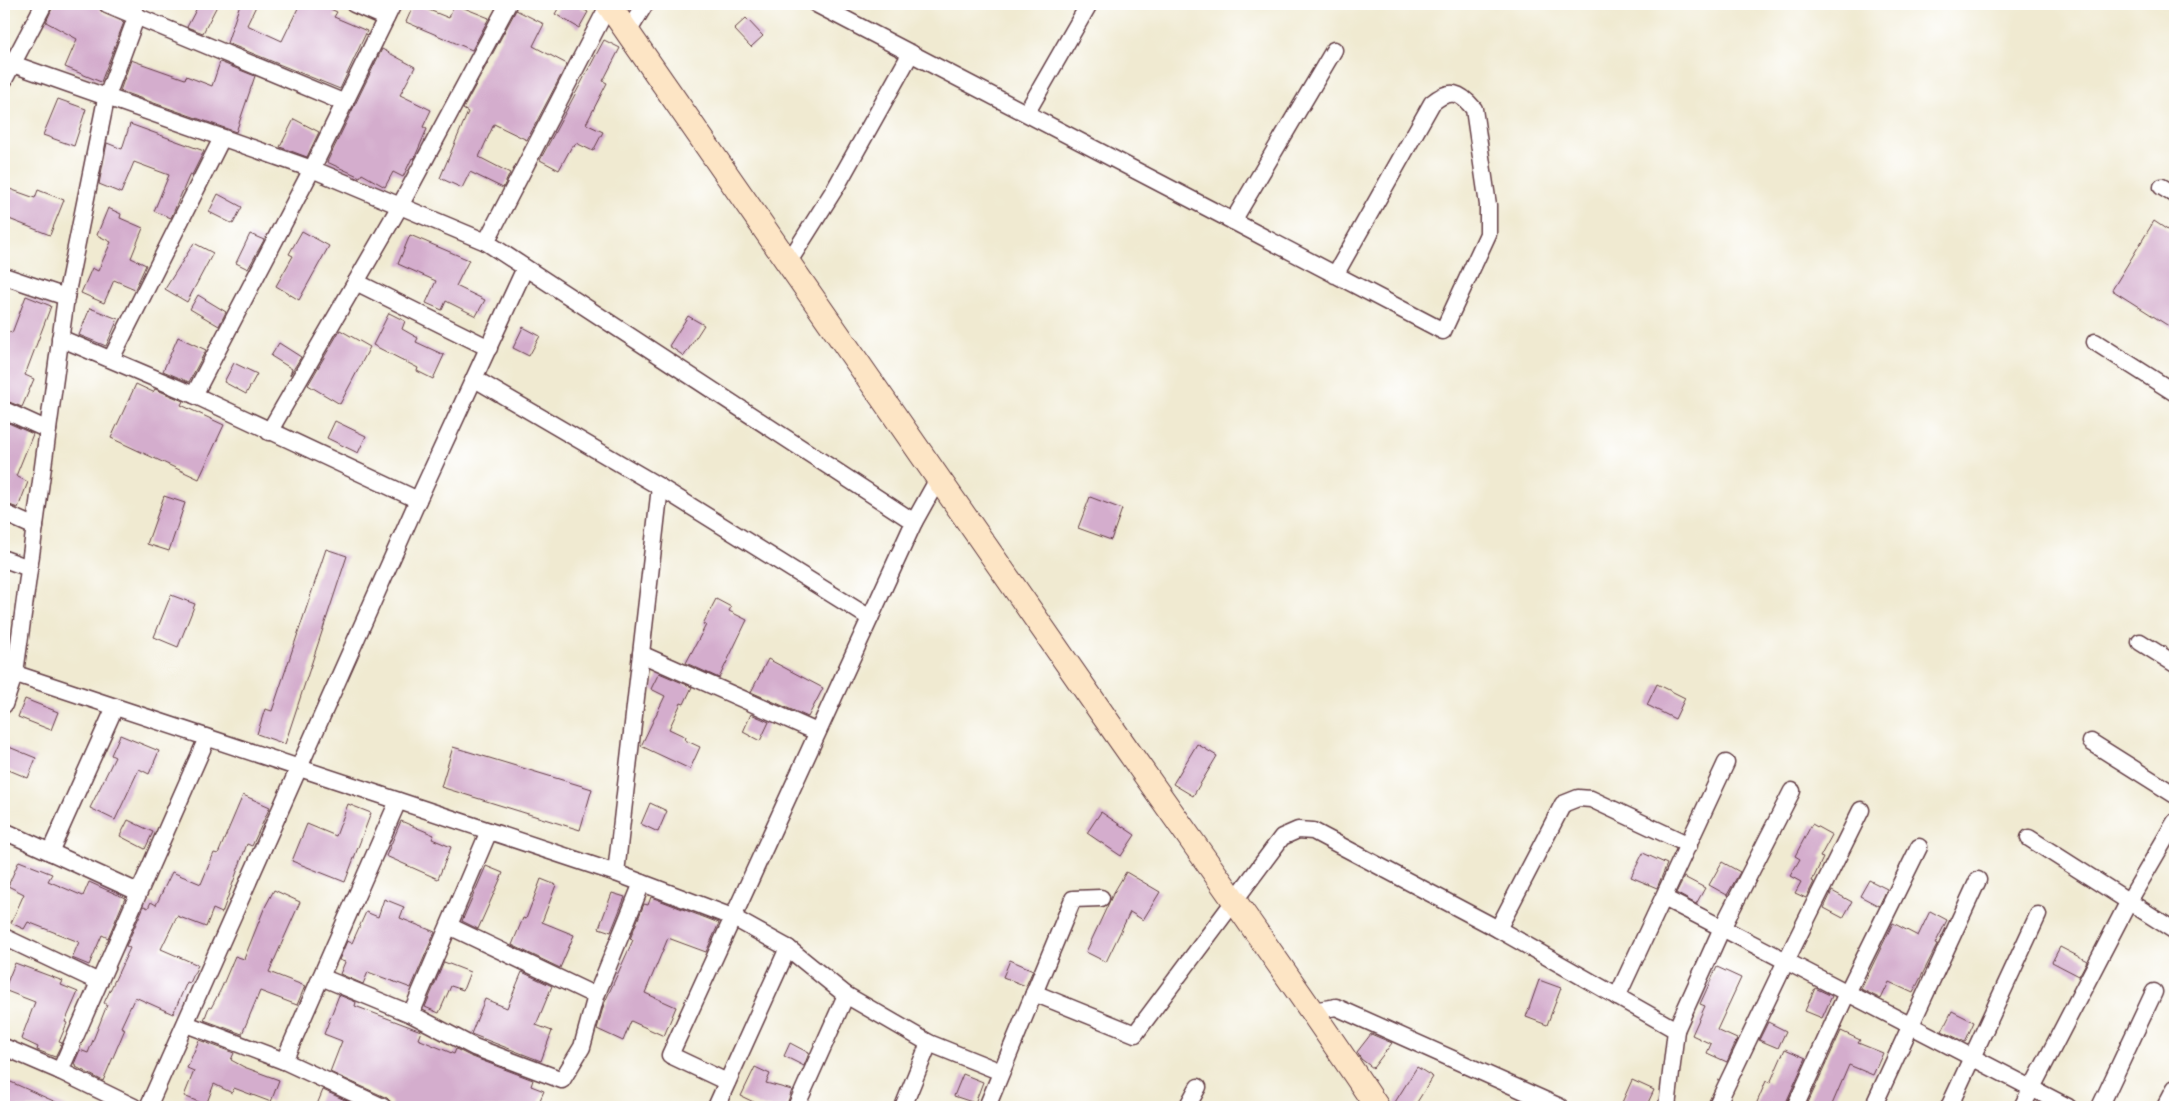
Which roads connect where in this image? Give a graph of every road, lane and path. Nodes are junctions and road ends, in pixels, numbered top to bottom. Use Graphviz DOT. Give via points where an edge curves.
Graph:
graph roads {
  1 [pos="44,4"];
  2 [pos="107,4"];
  3 [pos="354,4"];
  4 [pos="508,4"];
  5 [pos="608,4"];
  6 [pos="645,4"];
  7 [pos="816,4"];
  8 [pos="1089,4"];
  9 [pos="389,11"];
  10 [pos="137,15"];
  11 [pos="628,32"];
  12 [pos="1334,50"];
  13 [pos="910,52"];
  14 [pos="8,63"];
  15 [pos="4,80"];
  16 [pos="106,98"];
  17 [pos="344,103"];
  18 [pos="1027,112"];
  19 [pos="222,138"];
  20 [pos="312,169"];
  21 [pos="400,206"];
  22 [pos="1233,221"];
  23 [pos="486,242"];
  24 [pos="788,263"];
  25 [pos="525,268"];
  26 [pos="1335,275"];
  27 [pos="4,276"];
  28 [pos="356,282"];
  29 [pos="66,297"];
  30 [pos="60,338"];
  31 [pos="2096,342"];
  32 [pos="489,348"];
  33 [pos="111,359"];
  34 [pos="475,379"];
  35 [pos="2175,393"];
  36 [pos="194,395"];
  37 [pos="4,410"];
  38 [pos="48,430"];
  39 [pos="269,432"];
  40 [pos="938,479"];
  41 [pos="660,487"];
  42 [pos="418,500"];
  43 [pos="4,513"];
  44 [pos="914,522"];
  45 [pos="35,527"];
  46 [pos="4,559"];
  47 [pos="29,568"];
  48 [pos="870,618"];
  49 [pos="2140,642"];
  50 [pos="641,654"];
  51 [pos="2175,664"];
  52 [pos="9,671"];
  53 [pos="4,704"];
  54 [pos="115,707"];
  55 [pos="817,732"];
  56 [pos="207,738"];
  57 [pos="2091,742"];
  58 [pos="1726,763"];
  59 [pos="300,769"];
  60 [pos="1792,791"];
  61 [pos="2175,796"];
  62 [pos="398,801"];
  63 [pos="1861,810"];
  64 [pos="2175,822"];
  65 [pos="4,831"];
  66 [pos="489,831"];
  67 [pos="2029,838"];
  68 [pos="1689,845"];
  69 [pos="1919,847"];
  70 [pos="50,852"];
  71 [pos="616,873"];
  72 [pos="1978,880"];
  73 [pos="642,883"];
  74 [pos="138,892"];
  75 [pos="1101,898"];
  76 [pos="1664,898"];
  77 [pos="1233,901"];
  78 [pos="2129,901"];
  79 [pos="2038,915"];
  80 [pos="732,918"];
  81 [pos="449,926"];
  82 [pos="1722,928"];
  83 [pos="1498,929"];
  84 [pos="2175,931"];
  85 [pos="4,937"];
  86 [pos="788,948"];
  87 [pos="1786,961"];
  88 [pos="321,977"];
  89 [pos="99,982"];
  90 [pos="2154,992"];
  91 [pos="1034,993"];
  92 [pos="1848,993"];
  93 [pos="846,995"];
  94 [pos="596,996"];
  95 [pos="1617,997"];
  96 [pos="1313,1011"];
  97 [pos="411,1014"];
  98 [pos="186,1024"];
  99 [pos="1911,1026"];
  100 [pos="1676,1030"];
  101 [pos="929,1042"];
  102 [pos="4,1047"];
  103 [pos="1972,1058"];
  104 [pos="284,1062"];
  105 [pos="60,1071"];
  106 [pos="1001,1072"];
  107 [pos="727,1082"];
  108 [pos="1198,1087"];
  109 [pos="2030,1088"];
  110 [pos="2175,1088"];
  111 [pos="134,1107"];
  112 [pos="148,1107"];
  113 [pos="382,1107"];
  114 [pos="716,1107"];
  115 [pos="796,1107"];
  116 [pos="903,1107"];
  117 [pos="987,1107"];
  118 [pos="1187,1107"];
  119 [pos="1377,1107"];
  120 [pos="1560,1107"];
  121 [pos="1667,1107"];
  122 [pos="1716,1107"];
  123 [pos="1795,1107"];
  124 [pos="1873,1107"];
  125 [pos="1949,1107"];
  126 [pos="2022,1107"];
  127 [pos="2068,1107"];
  128 [pos="2100,1107"];
  129 [pos="2165,1107"];
  1 -- 14 [label="street"];
  2 -- 10 [label="street"];
  3 -- 9 [label="street"];
  4 -- 21 [label="street"];
  5 -- 11 [label="main road"];
  5 -- 23 [label="street"];
  6 -- 11 [label="street"];
  7 -- 13 [label="street"];
  8 -- 18 [label="street"];
  9 -- 17 [label="street"];
  10 -- 16 [label="street"];
  10 -- 17 [label="street"];
  11 -- 24 [label="main road"];
  12 -- 22 [label="street"];
  13 -- 18 [label="street"];
  13 -- 24 [label="street" via="831,195"];
  14 -- 15 [label="street"];
  14 -- 16 [label="street"];
  16 -- 19 [label="street"];
  16 -- 29 [label="street"];
  17 -- 20 [label="street"];
  18 -- 22 [label="street"];
  19 -- 20 [label="street"];
  19 -- 33 [label="street"];
  20 -- 21 [label="street"];
  20 -- 36 [label="street"];
  21 -- 23 [label="street"];
  21 -- 28 [label="street"];
  22 -- 26 [label="street"];
  23 -- 25 [label="street"];
  24 -- 40 [label="main road"];
  25 -- 32 [label="street"];
  25 -- 44 [label="street"];
  26 -- 26 [label="street" via="1432,103 1443,94 1454,93 1465,98 1474,109 1488,206 1488,234 1443,332"];
  27 -- 29 [label="street"];
  28 -- 32 [label="street"];
  28 -- 39 [label="street"];
  29 -- 30 [label="street"];
  30 -- 33 [label="street"];
  30 -- 38 [label="street"];
  31 -- 35 [label="street"];
  32 -- 34 [label="street"];
  33 -- 36 [label="street"];
  34 -- 41 [label="street"];
  34 -- 42 [label="street"];
  36 -- 39 [label="street"];
  37 -- 38 [label="street"];
  38 -- 45 [label="street"];
  39 -- 42 [label="street"];
  40 -- 44 [label="street"];
  40 -- 77 [label="main road"];
  41 -- 48 [label="street"];
  41 -- 50 [label="street"];
  42 -- 59 [label="street"];
  43 -- 45 [label="street"];
  44 -- 48 [label="street"];
  45 -- 47 [label="street"];
  46 -- 47 [label="street"];
  47 -- 52 [label="street"];
  48 -- 55 [label="street"];
  49 -- 51 [label="street"];
  50 -- 55 [label="street"];
  50 -- 71 [label="street"];
  52 -- 53 [label="street"];
  52 -- 54 [label="street"];
  54 -- 56 [label="street"];
  54 -- 70 [label="street"];
  55 -- 80 [label="street"];
  56 -- 59 [label="street"];
  56 -- 74 [label="street"];
  57 -- 61 [label="street"];
  58 -- 68 [label="street"];
  59 -- 62 [label="street"];
  59 -- 98 [label="street"];
  60 -- 82 [label="street"];
  62 -- 66 [label="street"];
  62 -- 88 [label="street"];
  63 -- 87 [label="street"];
  64 -- 78 [label="street"];
  65 -- 70 [label="street"];
  66 -- 71 [label="street"];
  66 -- 81 [label="street"];
  67 -- 78 [label="street"];
  68 -- 76 [label="street"];
  68 -- 83 [label="street" via="1591,799 1578,798 1563,804"];
  69 -- 92 [label="street"];
  70 -- 74 [label="street"];
  71 -- 73 [label="street"];
  72 -- 99 [label="street"];
  73 -- 80 [label="street"];
  73 -- 94 [label="street"];
  74 -- 89 [label="street"];
  75 -- 91 [label="street" via="1073,899"];
  76 -- 82 [label="street"];
  76 -- 95 [label="street"];
  77 -- 83 [label="street" via="1282,837 1298,830 1313,831"];
  77 -- 91 [label="street" via="1135,1034"];
  77 -- 96 [label="main road"];
  78 -- 84 [label="street"];
  78 -- 109 [label="street"];
  79 -- 103 [label="street"];
  80 -- 86 [label="street"];
  80 -- 107 [label="street" via="670,1055"];
  81 -- 94 [label="street"];
  81 -- 97 [label="street"];
  82 -- 87 [label="street"];
  82 -- 100 [label="street"];
  83 -- 95 [label="street"];
  85 -- 89 [label="street"];
  86 -- 93 [label="street"];
  86 -- 107 [label="street"];
  87 -- 92 [label="street"];
  87 -- 122 [label="street"];
  88 -- 97 [label="street"];
  88 -- 104 [label="street"];
  89 -- 105 [label="street"];
  90 -- 128 [label="street"];
  91 -- 106 [label="street"];
  92 -- 99 [label="street"];
  92 -- 123 [label="street"];
  93 -- 101 [label="street"];
  93 -- 115 [label="street"];
  94 -- 97 [label="street" via="582,1047 562,1080 474,1047"];
  95 -- 100 [label="street"];
  96 -- 119 [label="main road"];
  96 -- 120 [label="street" via="1336,1007"];
  98 -- 104 [label="street"];
  98 -- 112 [label="street"];
  99 -- 103 [label="street"];
  99 -- 124 [label="street"];
  100 -- 121 [label="street"];
  101 -- 106 [label="street"];
  101 -- 116 [label="street"];
  102 -- 105 [label="street"];
  103 -- 109 [label="street"];
  103 -- 125 [label="street"];
  104 -- 113 [label="street"];
  105 -- 111 [label="street"];
  106 -- 117 [label="street"];
  107 -- 114 [label="street"];
  108 -- 118 [label="street"];
  109 -- 126 [label="street"];
  109 -- 127 [label="street"];
  110 -- 129 [label="street"];
}
